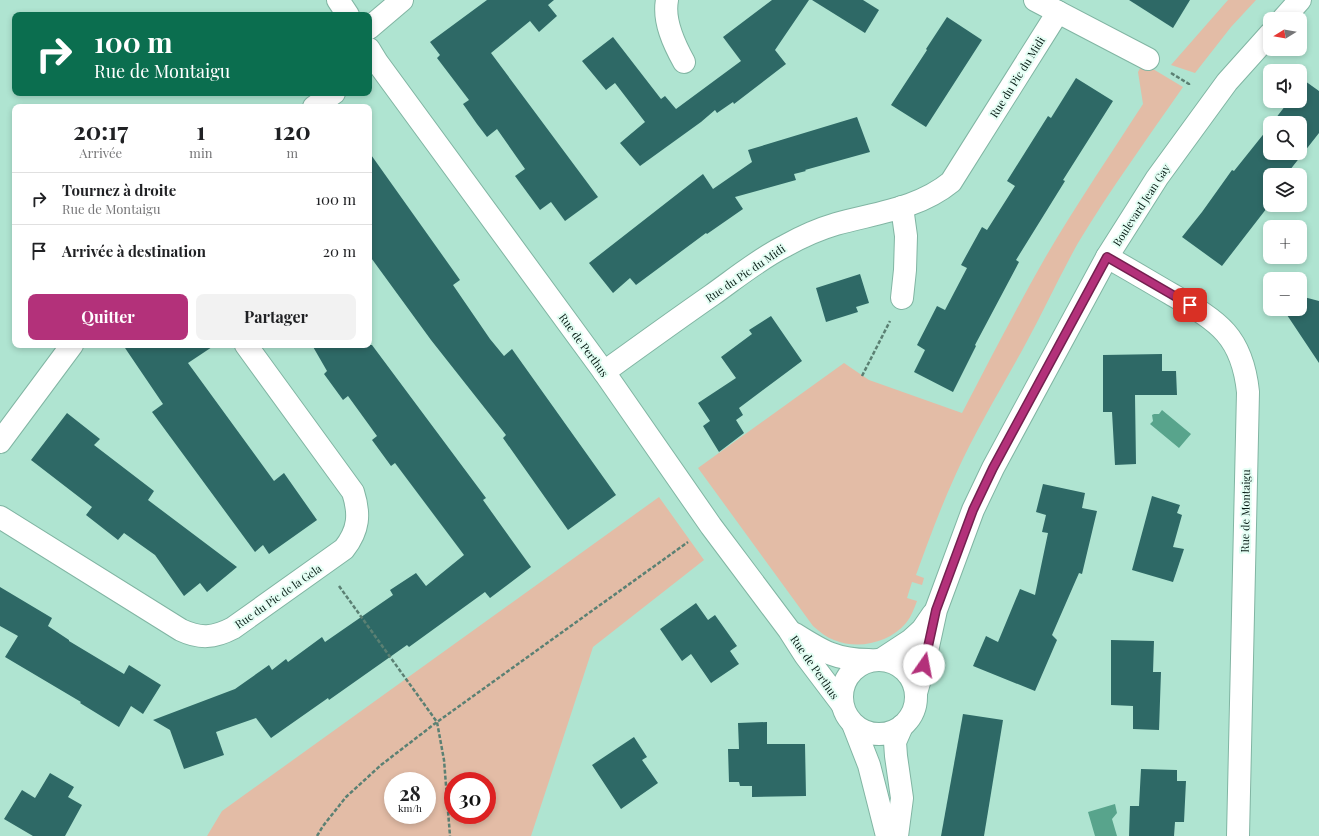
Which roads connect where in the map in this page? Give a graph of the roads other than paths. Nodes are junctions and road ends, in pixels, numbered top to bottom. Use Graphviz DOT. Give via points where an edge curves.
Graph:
graph roads {
  1 [pos="338,0"];
  2 [pos="402,0"];
  3 [pos="667,0"];
  4 [pos="1035,0"];
  5 [pos="1300,0"];
  6 [pos="346,12"];
  7 [pos="1058,12"];
  8 [pos="1289,12"];
  9 [pos="372,25"];
  10 [pos="1263,42"];
  11 [pos="372,59"];
  12 [pos="1148,60"];
  13 [pos="684,62"];
  14 [pos="330,96"];
  15 [pos="318,104"];
  16 [pos="902,207"];
  17 [pos="1107,257"];
  18 [pos="902,298"];
  19 [pos="70,348"];
  20 [pos="248,348"];
  21 [pos="604,372"];
  22 [pos="0,442"];
  23 [pos="0,517"];
  24 [pos="936,610"];
  25 [pos="789,630"];
  26 [pos="876,659"];
  27 [pos="916,692"];
  28 [pos="842,704"];
  29 [pos="853,724"];
  30 [pos="902,726"];
  31 [pos="887,836"];
  32 [pos="897,836"];
  33 [pos="1238,836"];
  1 -- 6 [label="street"];
  2 -- 9 [label="street"];
  3 -- 13 [label="street" via="666,15 669,26"];
  4 -- 7 [label="street"];
  5 -- 8 [label="street"];
  7 -- 12 [label="street"];
  7 -- 16 [label="street, Rue du Pic du Midi" via="951,182 933,194"];
  10 -- 17 [label="street, Boulevard Jean Gay" via="1227,82 1157,178"];
  11 -- 21 [label="street, Rue de Perthus"];
  14 -- 15 [label="street"];
  16 -- 18 [label="street" via="906,236"];
  16 -- 21 [label="street, Rue du Pic du Midi" via="836,224 785,246 756,263"];
  17 -- 24 [label="street, Boulevard Jean Gay" via="993,468 970,518"];
  17 -- 33 [label="street, Rue de Montaigu" via="1212,319 1230,338 1245,368 1248,392"];
  19 -- 22 [label="street"];
  20 -- 23 [label="street, Rue du Pic de la Gela" via="352,492 357,522 354,536 344,549 233,628 213,636 197,636 181,630"];
  21 -- 25 [label="street, Rue de Perthus" via="711,526"];
  24 -- 26 [label="street, Boulevard Jean Gay" via="922,630 911,640"];
  24 -- 27 [label="street, Boulevard Jean Gay"];
  25 -- 26 [label="street, Rue de Perthus" via="822,651 837,657 852,660"];
  25 -- 28 [label="street, Rue de Perthus"];
  26 -- 27 [label="street" via="895,663 905,670 913,680"];
  26 -- 28 [label="street" via="858,665 848,674 842,685"];
  27 -- 30 [label="street" via="915,705 910,717"];
  28 -- 29 [label="street"];
  29 -- 30 [label="street" via="865,732 879,735"];
  29 -- 31 [label="street" via="869,765"];
  30 -- 32 [label="street" via="895,742 902,798"];
}
